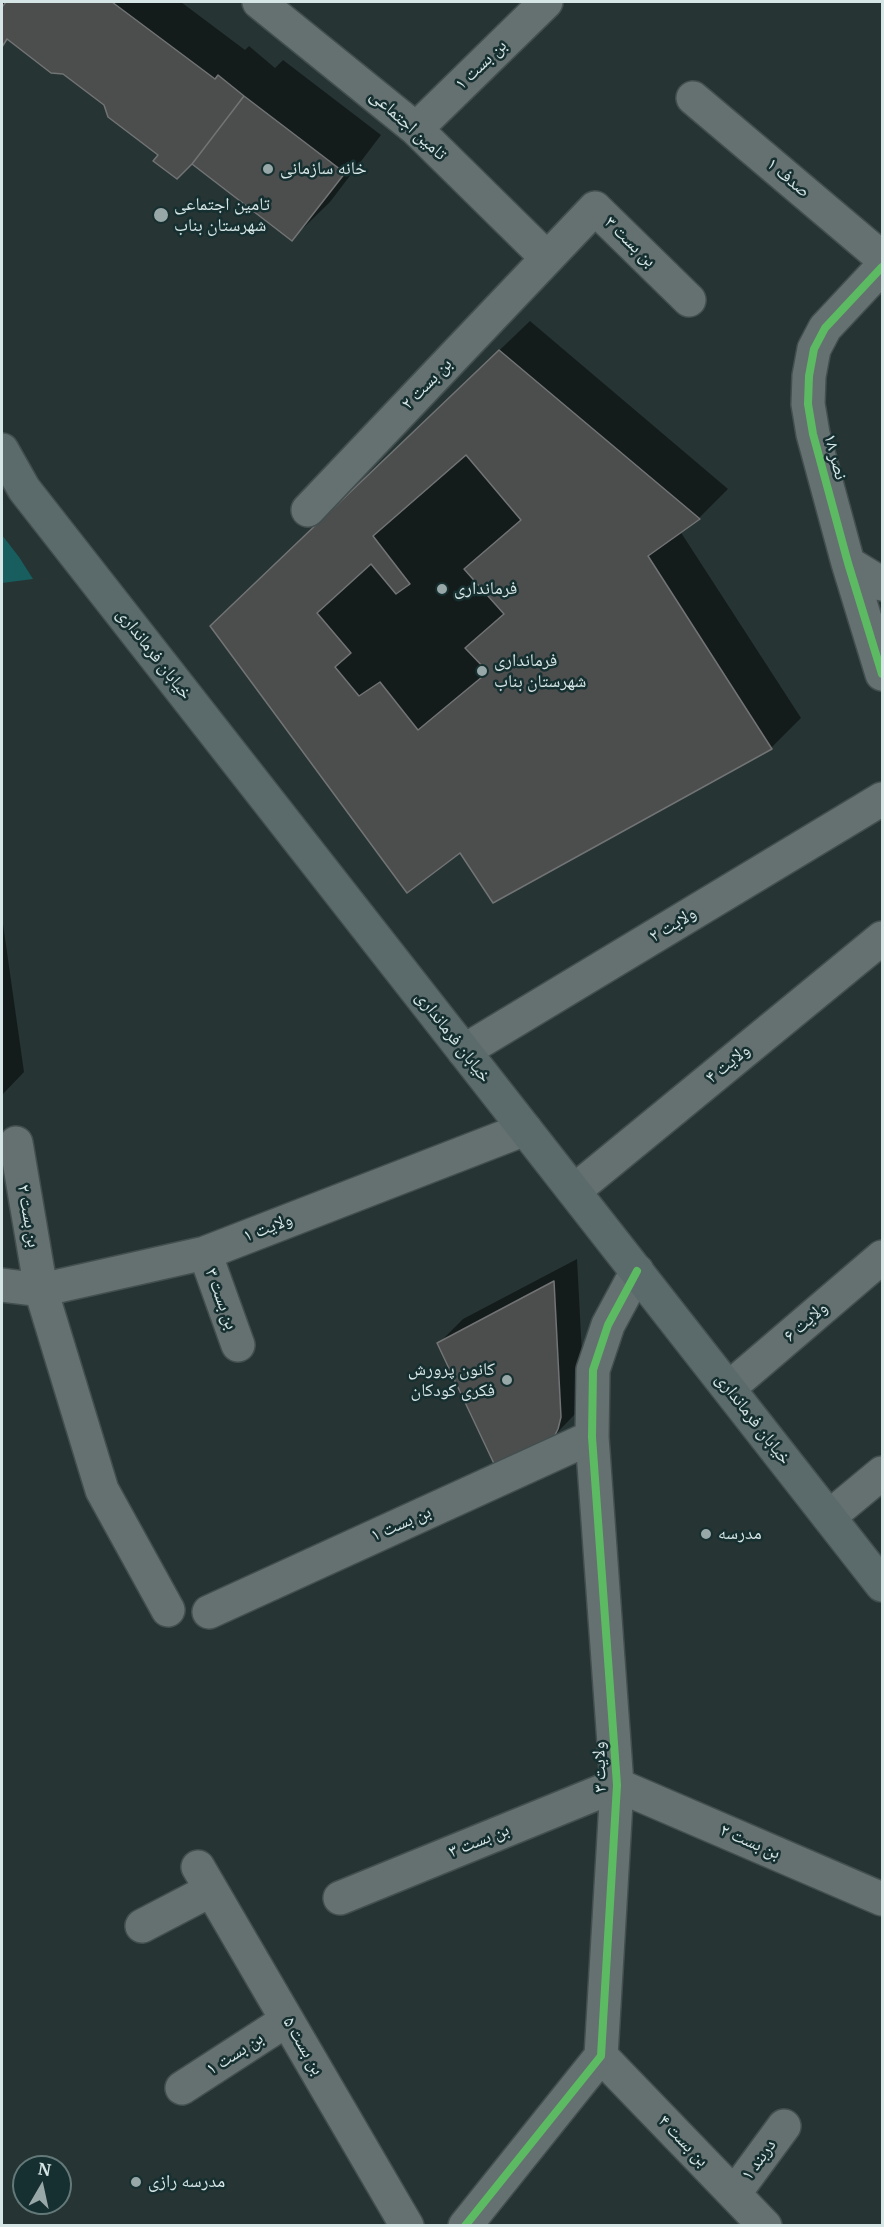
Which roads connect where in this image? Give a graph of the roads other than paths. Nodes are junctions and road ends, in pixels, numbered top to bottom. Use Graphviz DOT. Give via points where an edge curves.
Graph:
graph roads {
  1 [pos="546,2"];
  2 [pos="269,4"];
  3 [pos="693,98"];
  4 [pos="416,129"];
  5 [pos="547,258"];
  6 [pos="882,258"];
  7 [pos="882,267"];
  8 [pos="689,300"];
  9 [pos="2,450"];
  10 [pos="9,480"];
  11 [pos="308,510"];
  12 [pos="848,563"];
  13 [pos="882,584"];
  14 [pos="882,674"];
  15 [pos="882,799"];
  16 [pos="882,938"];
  17 [pos="464,1051"];
  18 [pos="525,1129"];
  19 [pos="16,1143"];
  20 [pos="574,1191"];
  21 [pos="205,1252"];
  22 [pos="882,1257"];
  23 [pos="637,1271"];
  24 [pos="2,1285"];
  25 [pos="41,1290"];
  26 [pos="238,1345"];
  27 [pos="729,1388"];
  28 [pos="592,1437"];
  29 [pos="882,1473"];
  30 [pos="829,1517"];
  31 [pos="882,1585"];
  32 [pos="168,1610"];
  33 [pos="209,1611"];
  34 [pos="618,1785"];
  35 [pos="340,1898"];
  36 [pos="882,1899"];
  37 [pos="142,1926"];
  38 [pos="287,2020"];
  39 [pos="601,2056"];
  40 [pos="182,2088"];
  41 [pos="784,2126"];
  42 [pos="734,2194"];
  43 [pos="408,2226"];
  44 [pos="465,2226"];
  45 [pos="765,2226"];
  1 -- 4 [label="street, بن بست ۱"];
  2 -- 4 [label="street, تامین اجتماعی"];
  3 -- 6 [label="street, صدف ۱"];
  4 -- 5 [label="street, تامین اجتماعی"];
  5 -- 8 [label="street, بن بست ۳" via="595,208"];
  5 -- 11 [label="street, بن بست ۲"];
  7 -- 12 [label="street, نصر ۱۸" via="825,328 814,349 809,376 813,434"];
  9 -- 10 [label="main road, خیابان فرمانداری"];
  10 -- 17 [label="main road, خیابان فرمانداری"];
  12 -- 13 [label="street"];
  12 -- 14 [label="street, نصر ۱۸"];
  15 -- 17 [label="street, ولایت ۲"];
  16 -- 20 [label="street, ولایت ۴"];
  17 -- 18 [label="main road, خیابان فرمانداری"];
  18 -- 20 [label="main road, خیابان فرمانداری"];
  18 -- 21 [label="street, ولایت ۱"];
  19 -- 25 [label="street, بن بست ۲"];
  20 -- 23 [label="main road, خیابان فرمانداری"];
  21 -- 25 [label="street, ولایت ۱"];
  21 -- 26 [label="street, بن بست ۳"];
  22 -- 27 [label="street, ولایت ۶"];
  23 -- 27 [label="main road, خیابان فرمانداری"];
  23 -- 28 [label="street, ولایت ۳" via="608,1325 593,1370"];
  24 -- 25 [label="street, ولایت ۱"];
  25 -- 32 [label="street" via="102,1490"];
  27 -- 30 [label="main road, خیابان فرمانداری"];
  28 -- 33 [label="street, بن بست ۱"];
  28 -- 34 [label="street, ولایت ۳"];
  29 -- 30 [label="street"];
  30 -- 31 [label="main road, خیابان فرمانداری"];
  34 -- 35 [label="street, بن بست ۳"];
  34 -- 36 [label="street, بن بست ۲"];
  34 -- 39 [label="street, ولایت ۳"];
  37 -- 38 [label="street, بن بست ۵" via="205,1879"];
  38 -- 40 [label="street, بن بست ۱"];
  38 -- 43 [label="street, بن بست ۵"];
  39 -- 42 [label="street, بن بست ۴"];
  39 -- 44 [label="street"];
  41 -- 42 [label="street, دربند ۱"];
  42 -- 45 [label="street, بن بست ۴"];
}
